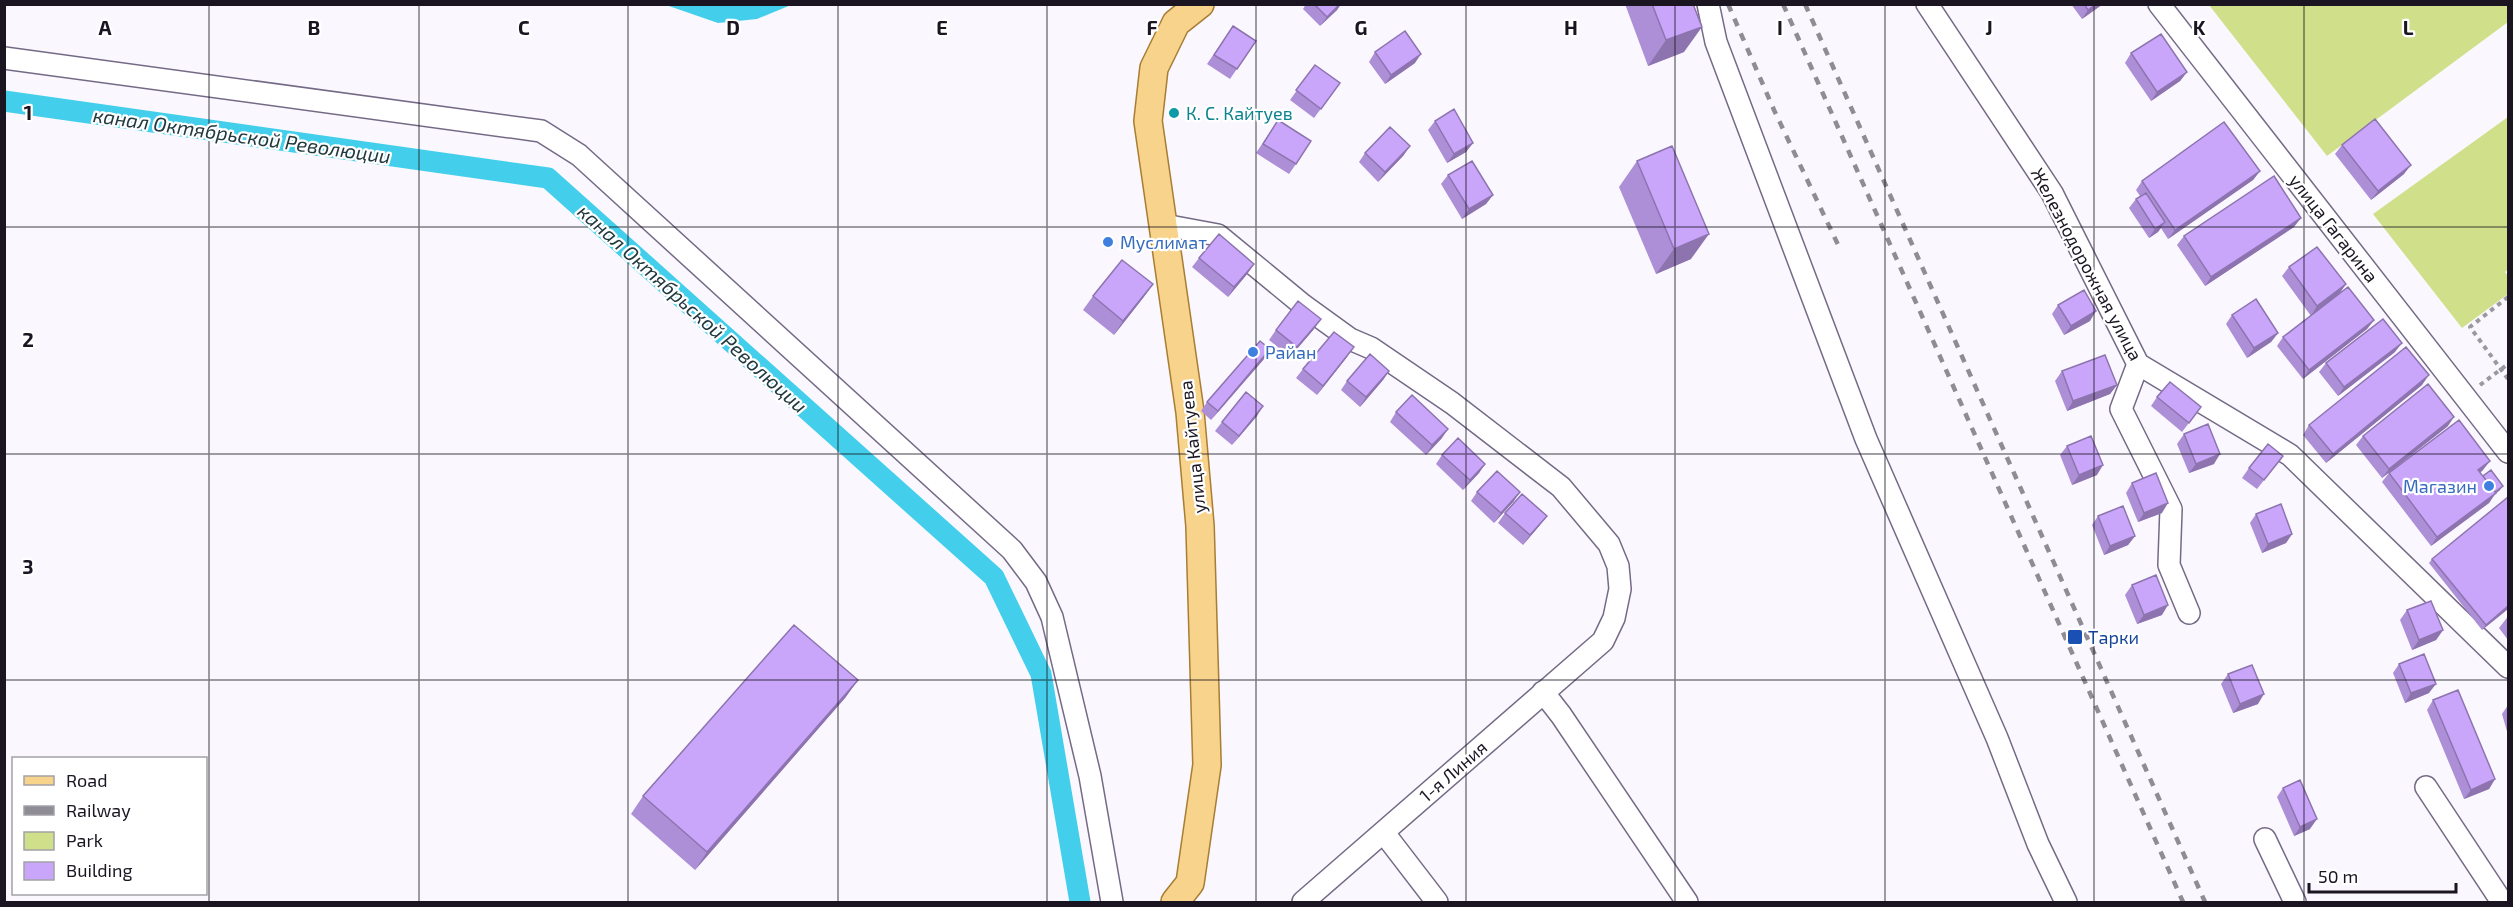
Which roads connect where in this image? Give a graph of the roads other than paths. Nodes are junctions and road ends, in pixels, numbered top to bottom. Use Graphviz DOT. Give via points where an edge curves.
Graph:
graph roads {
  1 [pos="1200,4"];
  2 [pos="1708,4"];
  3 [pos="1928,4"];
  4 [pos="2159,4"];
  5 [pos="4,58"];
  6 [pos="1164,225"];
  7 [pos="2138,364"];
  8 [pos="2508,452"];
  9 [pos="2189,613"];
  10 [pos="2508,667"];
  11 [pos="1543,692"];
  12 [pos="2426,787"];
  13 [pos="1384,832"];
  14 [pos="2265,839"];
  15 [pos="1112,903"];
  16 [pos="1175,903"];
  17 [pos="1303,903"];
  18 [pos="1437,903"];
  19 [pos="1687,903"];
  20 [pos="2066,903"];
  21 [pos="2295,903"];
  22 [pos="2502,903"];
  1 -- 6 [label="main road, улица Кайтуева" via="1176,23 1154,68 1148,121"];
  2 -- 20 [label="street" via="1716,42 1866,439"];
  3 -- 7 [label="street, Железнодорожная улица" via="2052,193"];
  4 -- 8 [label="street, улица Гагарина"];
  5 -- 15 [label="street" via="541,131 579,155 1012,550 1036,582 1052,617 1082,742"];
  6 -- 11 [label="street, 1-я Линия" via="1218,235 1303,305 1452,403 1561,487 1609,544 1618,566 1620,589 1614,618 1603,641"];
  6 -- 16 [label="main road, улица Кайтуева" via="1190,412 1200,526 1207,765 1190,883"];
  7 -- 9 [label="street" via="2121,409 2171,509 2169,565"];
  7 -- 10 [label="street, Железнодорожная улица" via="2290,455"];
  11 -- 13 [label="street, 1-я Линия"];
  11 -- 19 [label="street"];
  12 -- 22 [label="street"];
  13 -- 17 [label="street, 1-я Линия"];
  13 -- 18 [label="street"];
  14 -- 21 [label="street"];
}
